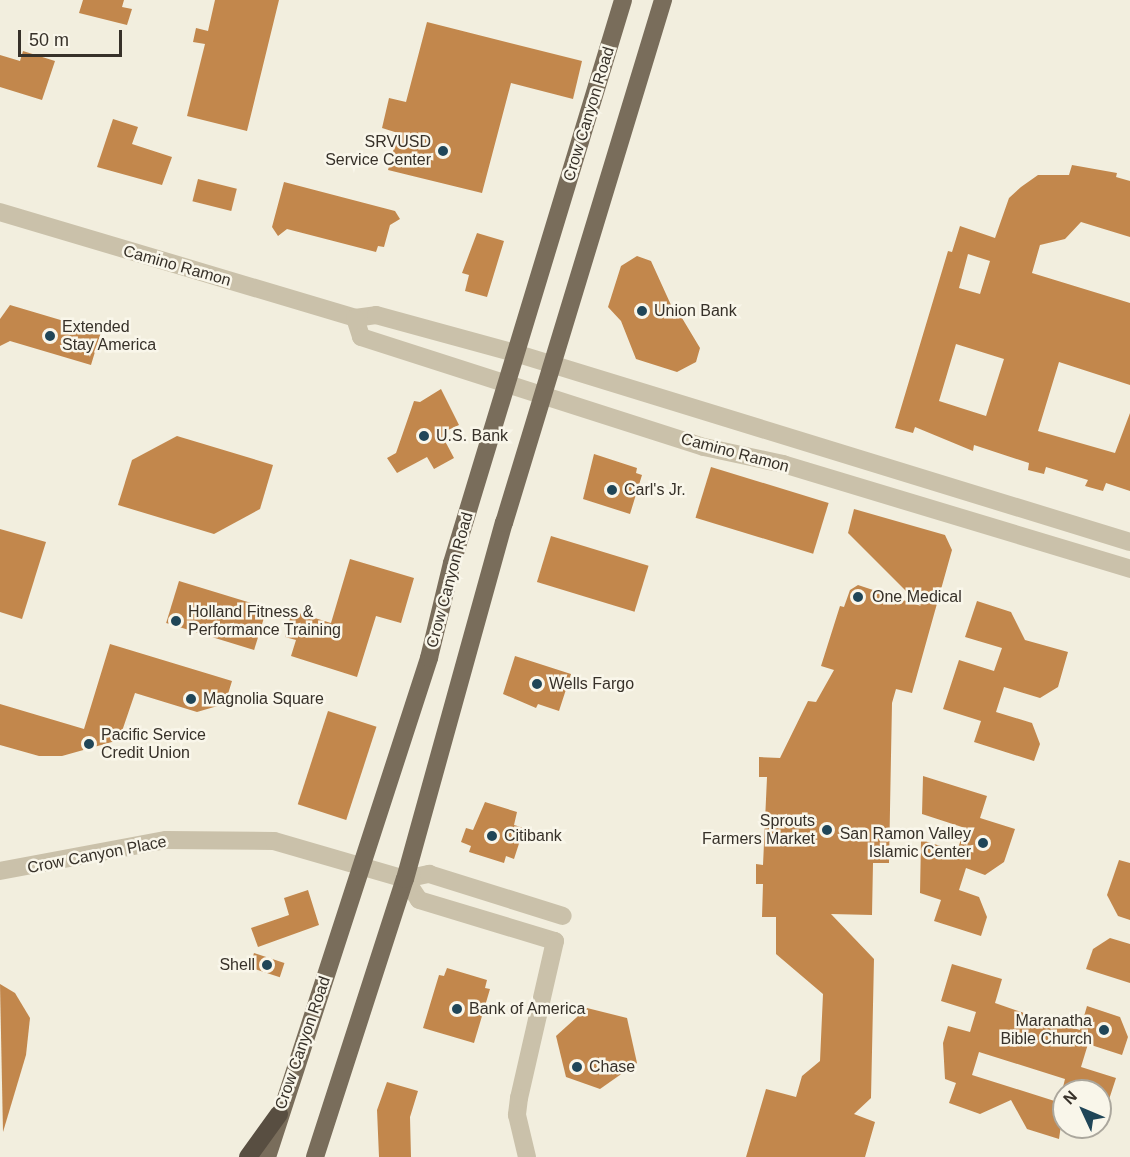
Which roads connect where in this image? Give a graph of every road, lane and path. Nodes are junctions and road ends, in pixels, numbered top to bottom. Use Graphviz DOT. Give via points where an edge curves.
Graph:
graph roads {
  1 [pos="623,0"];
  2 [pos="663,0"];
  3 [pos="0,212"];
  4 [pos="355,318"];
  5 [pos="515,353"];
  6 [pos="554,366"];
  7 [pos="507,381"];
  8 [pos="545,395"];
  9 [pos="1130,542"];
  10 [pos="1130,570"];
  11 [pos="361,868"];
  12 [pos="0,872"];
  13 [pos="405,879"];
  14 [pos="563,916"];
  15 [pos="279,1114"];
  16 [pos="248,1157"];
  17 [pos="267,1157"];
  18 [pos="315,1157"];
  19 [pos="527,1157"];
  1 -- 5 [label="main road, Crow Canyon Road"];
  2 -- 6 [label="main road"];
  3 -- 4 [label="street, Camino Ramon"];
  4 -- 5 [label="street, Camino Ramon" via="376,315"];
  4 -- 7 [label="street, Camino Ramon" via="362,337"];
  5 -- 6 [label="street, Camino Ramon"];
  5 -- 7 [label="main road, Crow Canyon Road"];
  6 -- 8 [label="main road"];
  6 -- 9 [label="street, Camino Ramon"];
  7 -- 8 [label="street, Camino Ramon"];
  7 -- 11 [label="main road, Crow Canyon Road" via="452,563 429,658"];
  8 -- 10 [label="street, Camino Ramon" via="704,447 783,464"];
  8 -- 13 [label="main road"];
  11 -- 12 [label="street, Crow Canyon Place" via="274,841 227,838 166,840"];
  11 -- 13 [label="street, Crow Canyon Place"];
  11 -- 15 [label="main road, Crow Canyon Road"];
  13 -- 14 [label="street, Crow Canyon Place" via="429,874"];
  13 -- 18 [label="main road"];
  13 -- 19 [label="street" via="418,900 555,941 519,1098 517,1115"];
  15 -- 16 [label="highway"];
  15 -- 17 [label="main road, Crow Canyon Road"];
}
